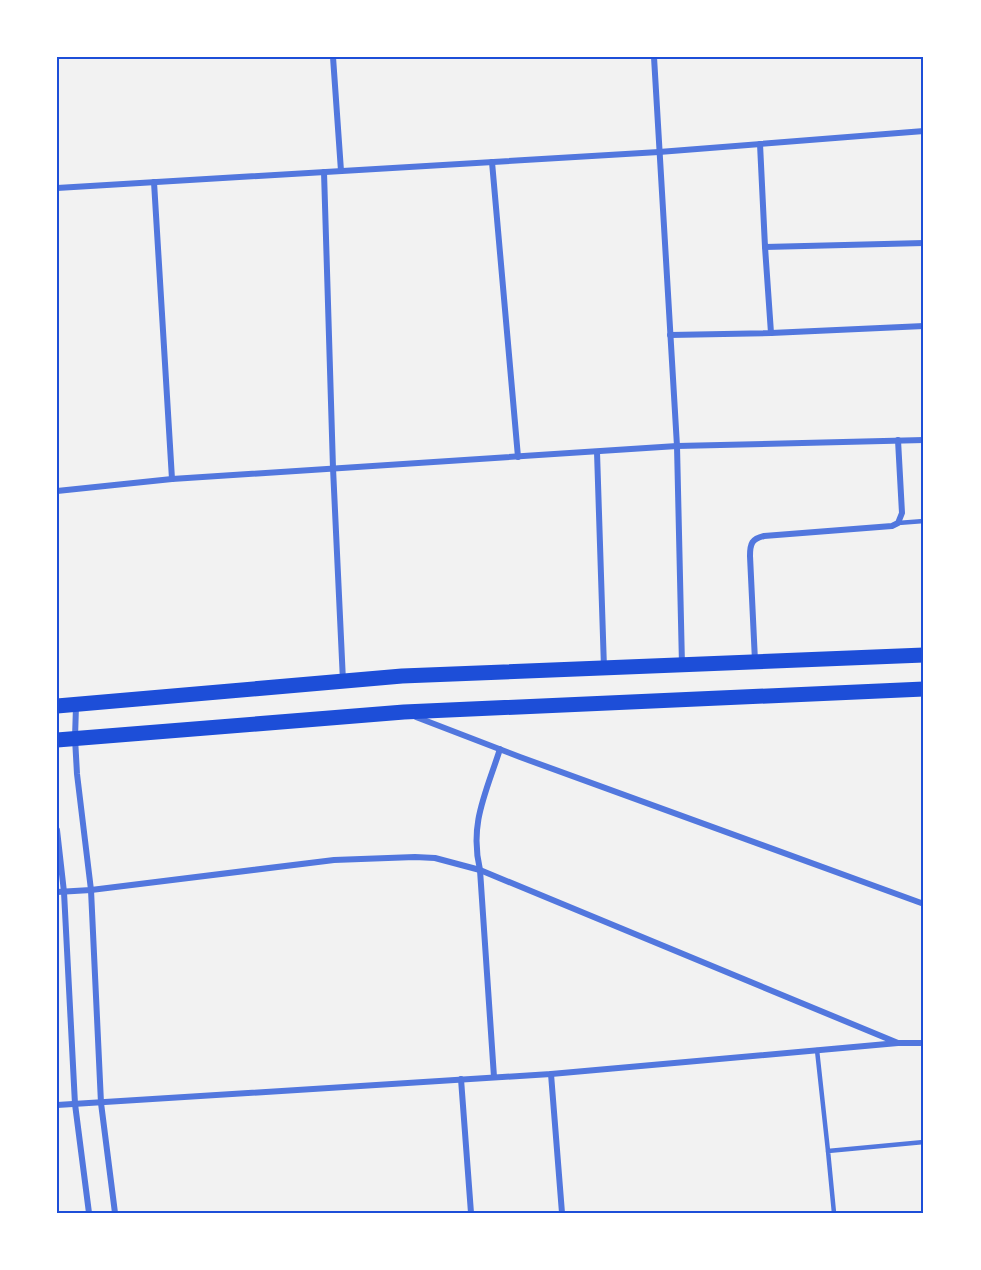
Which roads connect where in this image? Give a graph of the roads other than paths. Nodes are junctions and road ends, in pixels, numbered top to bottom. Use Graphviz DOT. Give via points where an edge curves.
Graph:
graph roads {
  1 [pos="333,57"];
  2 [pos="654,57"];
  3 [pos="924,131"];
  4 [pos="760,144"];
  5 [pos="659,152"];
  6 [pos="492,162"];
  7 [pos="341,171"];
  8 [pos="324,172"];
  9 [pos="154,182"];
  10 [pos="57,188"];
  11 [pos="924,243"];
  12 [pos="765,246"];
  13 [pos="924,326"];
  14 [pos="771,333"];
  15 [pos="670,335"];
  16 [pos="898,440"];
  17 [pos="924,440"];
  18 [pos="677,446"];
  19 [pos="597,452"];
  20 [pos="518,457"];
  21 [pos="333,468"];
  22 [pos="172,479"];
  23 [pos="57,492"];
  24 [pos="924,521"];
  25 [pos="898,523"];
  26 [pos="924,655"];
  27 [pos="755,662"];
  28 [pos="682,665"];
  29 [pos="604,668"];
  30 [pos="343,681"];
  31 [pos="924,689"];
  32 [pos="76,704"];
  33 [pos="57,706"];
  34 [pos="404,712"];
  35 [pos="75,738"];
  36 [pos="57,740"];
  37 [pos="500,749"];
  38 [pos="57,830"];
  39 [pos="480,870"];
  40 [pos="91,890"];
  41 [pos="61,892"];
  42 [pos="924,904"];
  43 [pos="898,1043"];
  44 [pos="924,1043"];
  45 [pos="816,1050"];
  46 [pos="551,1074"];
  47 [pos="494,1077"];
  48 [pos="461,1079"];
  49 [pos="101,1103"];
  50 [pos="75,1104"];
  51 [pos="57,1105"];
  52 [pos="924,1142"];
  53 [pos="828,1151"];
  54 [pos="89,1213"];
  55 [pos="115,1213"];
  56 [pos="471,1213"];
  57 [pos="562,1213"];
  58 [pos="834,1213"];
  1 -- 7 [label="street"];
  2 -- 5 [label="street"];
  3 -- 4 [label="street"];
  4 -- 5 [label="street"];
  4 -- 12 [label="street"];
  5 -- 6 [label="street"];
  5 -- 15 [label="street"];
  6 -- 7 [label="street"];
  6 -- 20 [label="street"];
  7 -- 8 [label="street"];
  8 -- 9 [label="street"];
  8 -- 21 [label="street"];
  9 -- 10 [label="street"];
  9 -- 22 [label="street"];
  11 -- 12 [label="street"];
  12 -- 14 [label="street"];
  13 -- 14 [label="street"];
  14 -- 15 [label="street"];
  15 -- 18 [label="street"];
  16 -- 17 [label="street"];
  16 -- 18 [label="street"];
  16 -- 25 [label="street" via="902,513"];
  18 -- 19 [label="street"];
  18 -- 28 [label="street"];
  19 -- 20 [label="street"];
  19 -- 29 [label="street"];
  20 -- 21 [label="street"];
  21 -- 22 [label="street"];
  21 -- 30 [label="street"];
  22 -- 23 [label="street"];
  24 -- 25 [label="lane"];
  25 -- 27 [label="street" via="755,538 750,556"];
  26 -- 27 [label="main road"];
  27 -- 28 [label="main road"];
  28 -- 29 [label="main road"];
  29 -- 30 [label="main road"];
  30 -- 32 [label="main road"];
  31 -- 34 [label="main road"];
  32 -- 33 [label="main road"];
  32 -- 35 [label="street"];
  34 -- 35 [label="main road"];
  34 -- 37 [label="street"];
  35 -- 36 [label="main road"];
  35 -- 40 [label="street"];
  37 -- 39 [label="street" via="478,818 476,851"];
  37 -- 42 [label="street"];
  38 -- 41 [label="street"];
  39 -- 40 [label="street" via="435,858 334,860"];
  39 -- 43 [label="street"];
  39 -- 47 [label="street"];
  40 -- 41 [label="street"];
  40 -- 49 [label="street"];
  41 -- 50 [label="street"];
  43 -- 44 [label="street"];
  43 -- 45 [label="street"];
  45 -- 46 [label="street"];
  45 -- 53 [label="lane"];
  46 -- 47 [label="street"];
  46 -- 57 [label="street"];
  47 -- 48 [label="street"];
  48 -- 49 [label="street"];
  48 -- 56 [label="street"];
  49 -- 50 [label="street"];
  49 -- 55 [label="street"];
  50 -- 51 [label="street"];
  50 -- 54 [label="street"];
  52 -- 53 [label="lane"];
  53 -- 58 [label="lane"];
}
